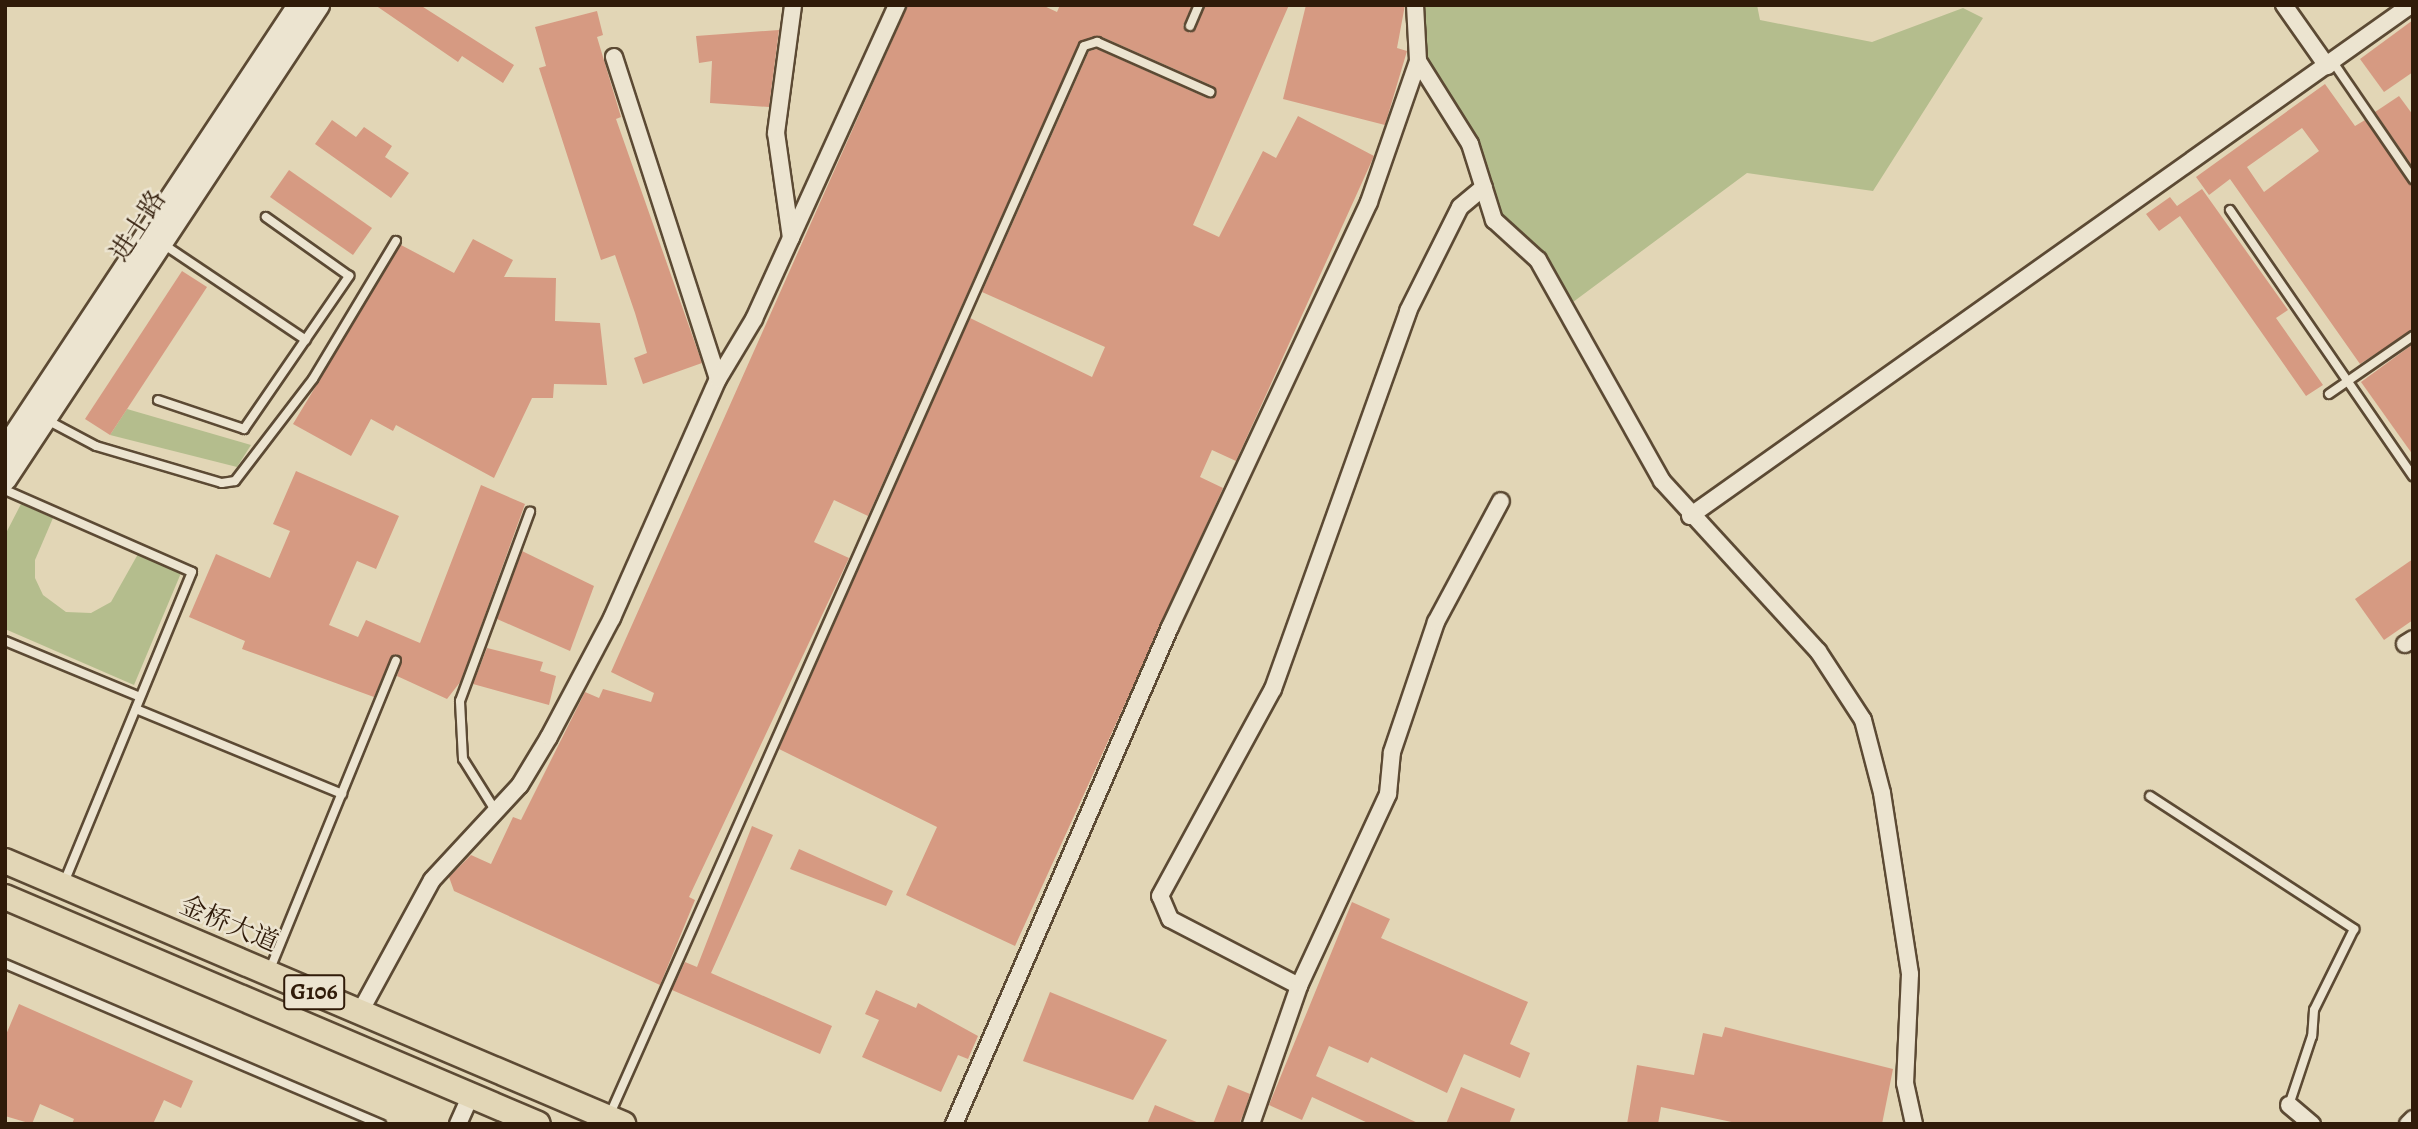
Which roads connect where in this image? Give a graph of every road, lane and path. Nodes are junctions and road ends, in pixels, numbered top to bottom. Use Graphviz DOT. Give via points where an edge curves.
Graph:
graph roads {
  1 [pos="298,5"];
  2 [pos="318,5"];
  3 [pos="793,5"];
  4 [pos="897,5"];
  5 [pos="1199,5"];
  6 [pos="1415,5"];
  7 [pos="2284,5"];
  8 [pos="2411,5"];
  9 [pos="1190,26"];
  10 [pos="614,57"];
  11 [pos="1418,61"];
  12 [pos="2330,64"];
  13 [pos="1210,92"];
  14 [pos="2413,179"];
  15 [pos="1484,187"];
  16 [pos="2230,210"];
  17 [pos="266,217"];
  18 [pos="792,239"];
  19 [pos="396,242"];
  20 [pos="160,243"];
  21 [pos="2413,337"];
  22 [pos="306,340"];
  23 [pos="718,379"];
  24 [pos="2348,381"];
  25 [pos="2329,394"];
  26 [pos="158,400"];
  27 [pos="45,418"];
  28 [pos="5,448"];
  29 [pos="2413,475"];
  30 [pos="5,479"];
  31 [pos="5,490"];
  32 [pos="1501,501"];
  33 [pos="530,512"];
  34 [pos="1690,516"];
  35 [pos="5,641"];
  36 [pos="396,661"];
  37 [pos="140,697"];
  38 [pos="136,709"];
  39 [pos="342,794"];
  40 [pos="2150,796"];
  41 [pos="495,810"];
  42 [pos="5,861"];
  43 [pos="63,885"];
  44 [pos="5,897"];
  45 [pos="6,967"];
  46 [pos="268,973"];
  47 [pos="1299,986"];
  48 [pos="360,1012"];
  49 [pos="471,1096"];
  50 [pos="2289,1105"];
  51 [pos="2413,1119"];
  52 [pos="616,1121"];
  53 [pos="380,1124"];
  54 [pos="458,1124"];
  55 [pos="538,1124"];
  56 [pos="954,1124"];
  57 [pos="1251,1124"];
  58 [pos="1914,1124"];
  59 [pos="2312,1124"];
  60 [pos="2408,1124"];
  1 -- 28 [label="main road, 进士路"];
  2 -- 20 [label="main road, 进士路"];
  3 -- 18 [label="street" via="776,133"];
  4 -- 18 [label="street"];
  5 -- 9 [label="lane"];
  6 -- 11 [label="street"];
  7 -- 12 [label="street"];
  8 -- 12 [label="street"];
  10 -- 23 [label="street"];
  11 -- 15 [label="street" via="1470,144"];
  11 -- 56 [label="street" via="1369,202 1159,652"];
  12 -- 14 [label="lane"];
  12 -- 34 [label="street"];
  13 -- 52 [label="lane" via="1097,42 1084,46"];
  15 -- 34 [label="street" via="1494,220 1538,260 1577,340"];
  15 -- 47 [label="street" via="1461,207 1408,311 1273,689 1160,896 1170,919"];
  16 -- 24 [label="lane"];
  17 -- 22 [label="lane" via="349,276"];
  18 -- 23 [label="street"];
  19 -- 27 [label="lane" via="313,379 235,481 222,483 96,446"];
  20 -- 22 [label="lane"];
  20 -- 27 [label="main road, 进士路"];
  21 -- 24 [label="lane"];
  22 -- 26 [label="lane" via="244,429"];
  23 -- 41 [label="street" via="612,618 531,770"];
  24 -- 25 [label="lane"];
  24 -- 29 [label="lane"];
  27 -- 30 [label="main road, 进士路"];
  31 -- 37 [label="lane" via="192,572"];
  32 -- 47 [label="street" via="1436,622 1392,752 1388,794"];
  33 -- 41 [label="lane" via="460,701 463,759"];
  34 -- 58 [label="street" via="1818,650 1863,720 1882,793 1910,974 1905,1083"];
  35 -- 37 [label="lane"];
  36 -- 39 [label="lane"];
  37 -- 38 [label="lane"];
  38 -- 39 [label="lane"];
  38 -- 43 [label="lane"];
  39 -- 46 [label="lane"];
  40 -- 50 [label="lane" via="2354,929 2314,1010 2312,1037"];
  41 -- 48 [label="street" via="432,880"];
  42 -- 43 [label="highway, 金桥大道 / G106"];
  43 -- 46 [label="highway, 金桥大道 / G106"];
  44 -- 49 [label="highway, G106"];
  45 -- 53 [label="lane"];
  46 -- 48 [label="highway, 金桥大道 / G106"];
  47 -- 57 [label="street"];
  48 -- 52 [label="highway, 金桥大道 / G106"];
  49 -- 54 [label="street"];
  49 -- 55 [label="highway, G106"];
  50 -- 59 [label="street"];
  51 -- 60 [label="street"];
}
